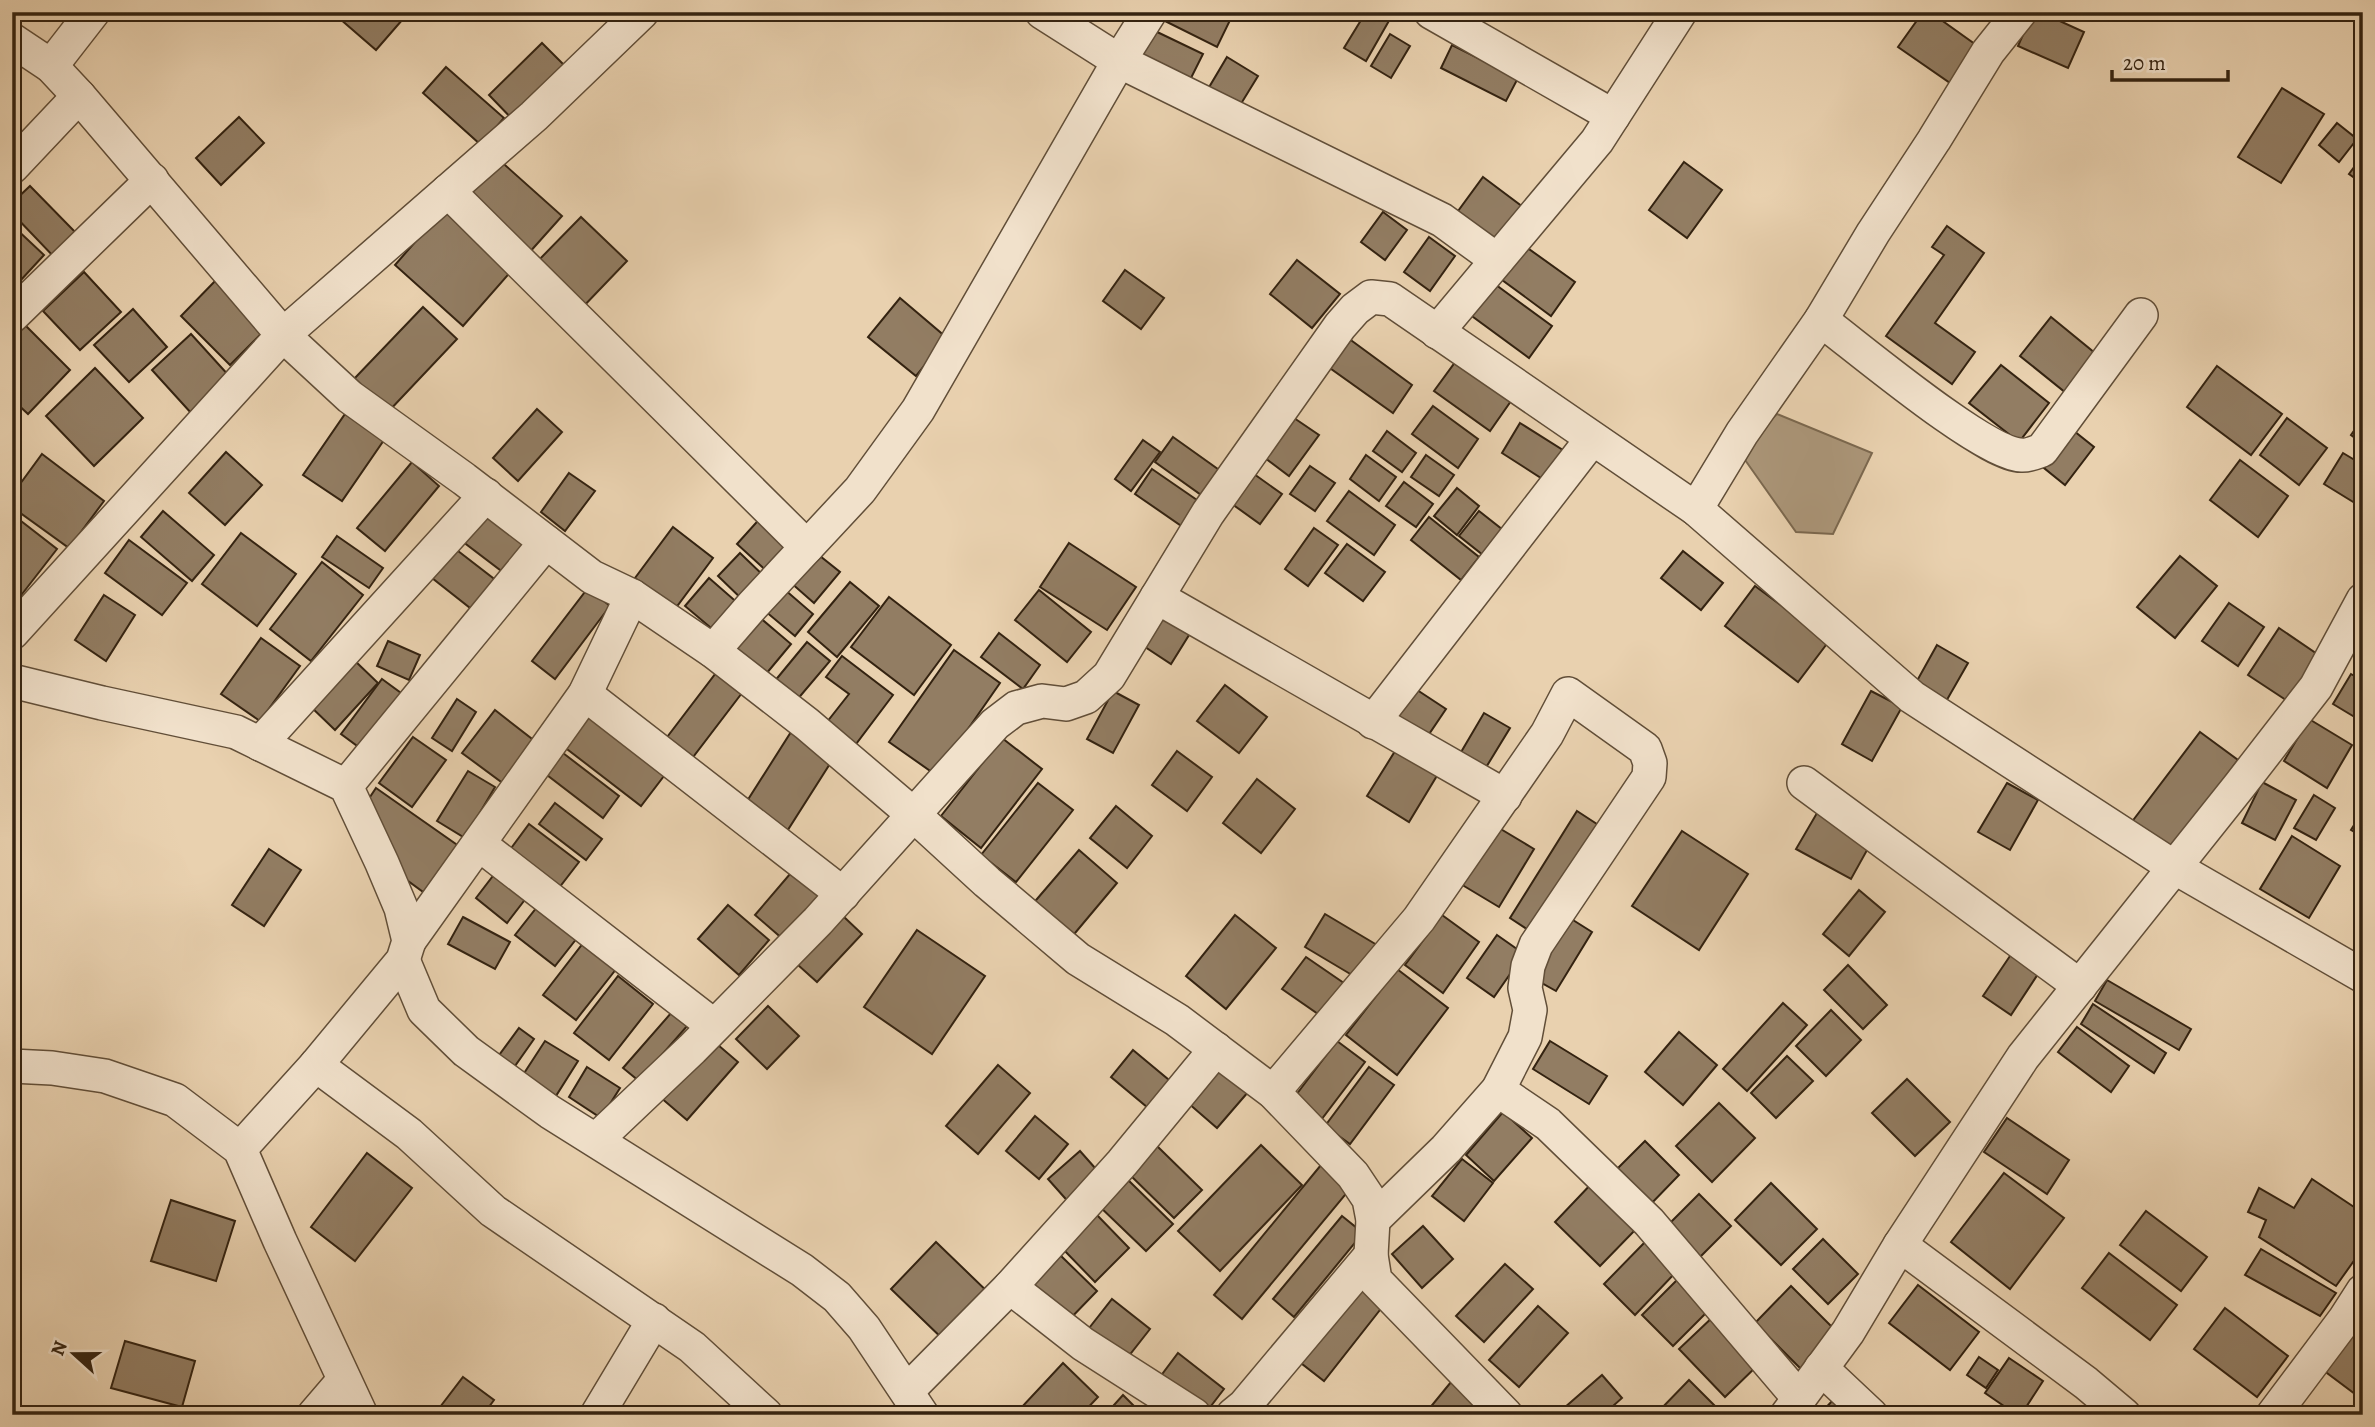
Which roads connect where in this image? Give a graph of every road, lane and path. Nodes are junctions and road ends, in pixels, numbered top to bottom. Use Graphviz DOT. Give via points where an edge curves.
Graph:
graph roads {
  1 [pos="93,12"];
  2 [pos="642,12"];
  3 [pos="1042,12"];
  4 [pos="1150,12"];
  5 [pos="1431,12"];
  6 [pos="1680,12"];
  7 [pos="2020,12"];
  8 [pos="12,40"];
  9 [pos="1119,61"];
  10 [pos="51,66"];
  11 [pos="79,96"];
  12 [pos="1613,116"];
  13 [pos="12,167"];
  14 [pos="152,180"];
  15 [pos="448,191"];
  16 [pos="1497,260"];
  17 [pos="2141,315"];
  18 [pos="12,316"];
  19 [pos="1821,320"];
  20 [pos="1437,331"];
  21 [pos="283,335"];
  22 [pos="1592,439"];
  23 [pos="486,495"];
  24 [pos="1696,509"];
  25 [pos="546,542"];
  26 [pos="807,547"];
  27 [pos="632,596"];
  28 [pos="1157,597"];
  29 [pos="2363,600"];
  30 [pos="12,633"];
  31 [pos="713,651"];
  32 [pos="12,681"];
  33 [pos="585,694"];
  34 [pos="1373,722"];
  35 [pos="260,744"];
  36 [pos="1804,783"];
  37 [pos="346,786"];
  38 [pos="1505,796"];
  39 [pos="914,815"];
  40 [pos="479,844"];
  41 [pos="2174,867"];
  42 [pos="843,894"];
  43 [pos="399,960"];
  44 [pos="2363,975"];
  45 [pos="2080,986"];
  46 [pos="714,1027"];
  47 [pos="1216,1049"];
  48 [pos="322,1056"];
  49 [pos="12,1066"];
  50 [pos="1498,1090"];
  51 [pos="1273,1092"];
  52 [pos="596,1140"];
  53 [pos="240,1149"];
  54 [pos="1373,1220"];
  55 [pos="1900,1245"];
  56 [pos="1371,1255"];
  57 [pos="1010,1287"];
  58 [pos="2363,1291"];
  59 [pos="654,1320"];
  60 [pos="1821,1368"];
  61 [pos="344,1380"];
  62 [pos="914,1403"];
  63 [pos="1793,1406"];
  64 [pos="314,1415"];
  65 [pos="361,1415"];
  66 [pos="597,1415"];
  67 [pos="766,1415"];
  68 [pos="1194,1415"];
  69 [pos="1233,1415"];
  70 [pos="1506,1415"];
  71 [pos="1871,1415"];
  72 [pos="2124,1415"];
  73 [pos="2273,1415"];
  1 -- 10 [label="street"];
  2 -- 15 [label="street"];
  3 -- 9 [label="street"];
  4 -- 9 [label="street"];
  5 -- 12 [label="street"];
  6 -- 12 [label="street"];
  7 -- 19 [label="street" via="1988,52"];
  8 -- 10 [label="street"];
  9 -- 16 [label="street" via="1441,220"];
  9 -- 26 [label="street" via="918,411 860,490"];
  10 -- 11 [label="street"];
  11 -- 13 [label="street"];
  11 -- 14 [label="street"];
  12 -- 16 [label="street"];
  14 -- 18 [label="street"];
  14 -- 21 [label="street"];
  15 -- 21 [label="street"];
  15 -- 26 [label="street"];
  16 -- 20 [label="street"];
  17 -- 19 [label="street" via="2042,450 2021,456 1995,447 1951,418"];
  19 -- 24 [label="street" via="1742,433"];
  20 -- 22 [label="street"];
  20 -- 28 [label="street" via="1390,299 1371,297 1354,309 1208,513"];
  21 -- 23 [label="street" via="350,397"];
  21 -- 30 [label="street"];
  22 -- 24 [label="street"];
  22 -- 34 [label="street"];
  23 -- 25 [label="street"];
  23 -- 35 [label="street"];
  24 -- 41 [label="street" via="1912,697"];
  25 -- 27 [label="street" via="592,577"];
  25 -- 37 [label="street"];
  26 -- 31 [label="street"];
  27 -- 31 [label="street"];
  27 -- 33 [label="street"];
  28 -- 34 [label="street"];
  28 -- 39 [label="street" via="1109,676 1086,696 1066,704 1042,701 1017,708 995,724"];
  29 -- 41 [label="street" via="2316,687"];
  31 -- 39 [label="street"];
  32 -- 35 [label="street" via="236,732"];
  33 -- 40 [label="street"];
  33 -- 42 [label="street"];
  34 -- 38 [label="street"];
  35 -- 37 [label="street"];
  36 -- 45 [label="street"];
  37 -- 43 [label="street" via="401,908"];
  38 -- 50 [label="street" via="1568,694 1645,749 1650,763 1649,777 1536,945 1525,988 1530,1010 1525,1037"];
  38 -- 51 [label="street" via="1419,919"];
  39 -- 42 [label="street"];
  39 -- 47 [label="street" via="1078,960"];
  40 -- 43 [label="street"];
  40 -- 46 [label="street"];
  41 -- 44 [label="street"];
  41 -- 45 [label="street"];
  42 -- 46 [label="street"];
  43 -- 48 [label="street"];
  43 -- 52 [label="street" via="424,1010 466,1051"];
  45 -- 55 [label="street" via="2023,1057"];
  46 -- 52 [label="street"];
  47 -- 51 [label="street"];
  47 -- 57 [label="street" via="1122,1163"];
  48 -- 53 [label="street"];
  48 -- 59 [label="street" via="494,1211"];
  49 -- 53 [label="street" via="105,1076 175,1100"];
  50 -- 54 [label="street"];
  50 -- 63 [label="street" via="1548,1124 1649,1222"];
  51 -- 54 [label="street" via="1353,1175 1369,1199"];
  52 -- 62 [label="street" via="802,1270 837,1297 864,1328"];
  53 -- 61 [label="street"];
  54 -- 56 [label="street"];
  55 -- 60 [label="street"];
  55 -- 72 [label="street"];
  56 -- 69 [label="street"];
  56 -- 70 [label="street" via="1376,1280"];
  57 -- 62 [label="street"];
  57 -- 68 [label="street" via="1083,1344"];
  58 -- 73 [label="street"];
  59 -- 66 [label="street"];
  59 -- 67 [label="street" via="692,1347"];
  60 -- 63 [label="street"];
  60 -- 71 [label="street"];
  61 -- 64 [label="street"];
  61 -- 65 [label="street"];
}
